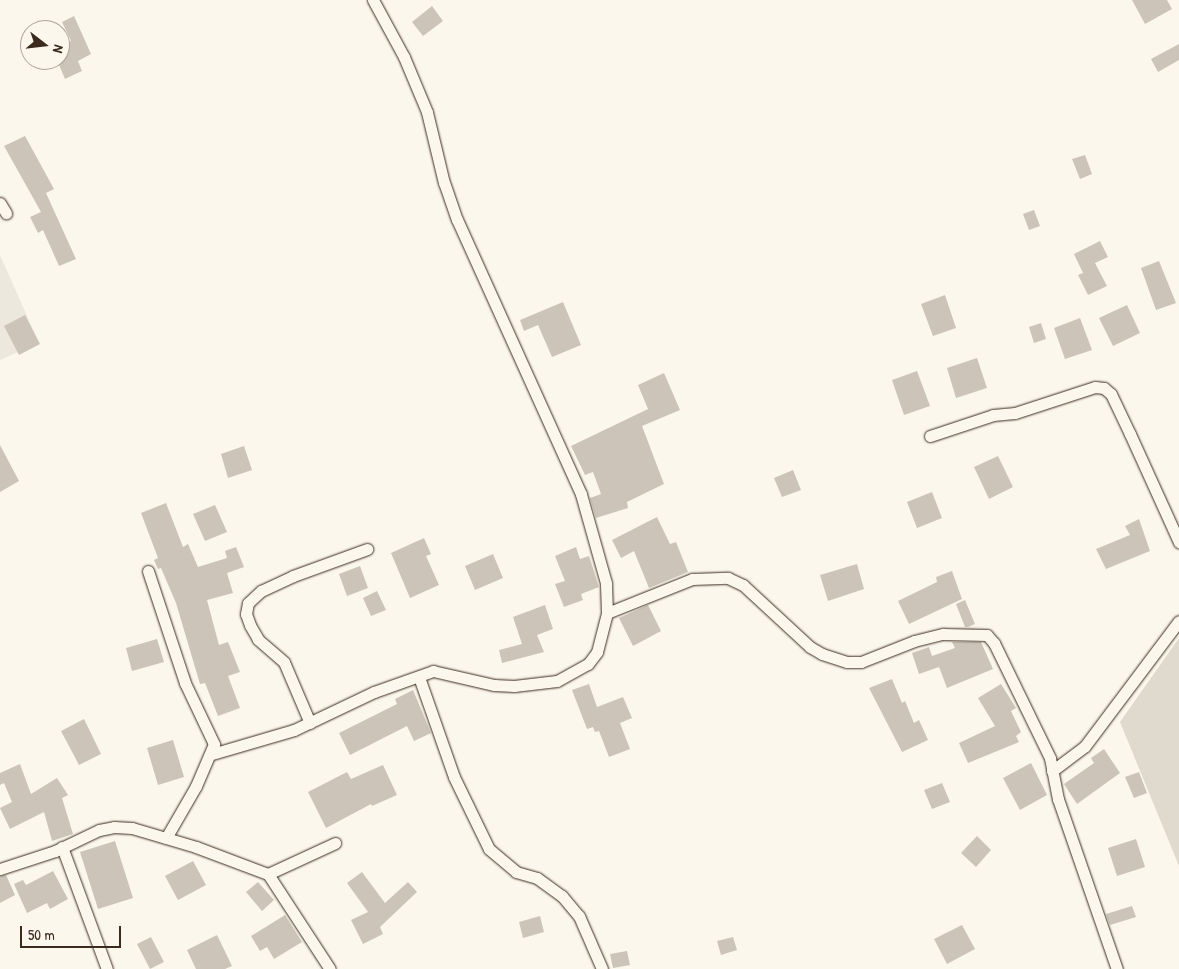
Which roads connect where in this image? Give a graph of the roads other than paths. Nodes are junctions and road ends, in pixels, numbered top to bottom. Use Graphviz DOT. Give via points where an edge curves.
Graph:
graph roads {
  1 [pos="374,0"];
  2 [pos="930,436"];
  3 [pos="1179,542"];
  4 [pos="367,549"];
  5 [pos="148,572"];
  6 [pos="607,613"];
  7 [pos="1179,621"];
  8 [pos="419,677"];
  9 [pos="310,723"];
  10 [pos="212,754"];
  11 [pos="1052,771"];
  12 [pos="166,838"];
  13 [pos="335,843"];
  14 [pos="62,847"];
  15 [pos="0,869"];
  16 [pos="268,874"];
  17 [pos="107,969"];
  18 [pos="330,969"];
  19 [pos="602,969"];
  20 [pos="1117,969"];
  1 -- 6 [label="street" via="424,104 457,220 581,494 606,583"];
  2 -- 3 [label="street" via="993,415 1015,413 1104,388 1111,394"];
  4 -- 9 [label="street" via="293,576 261,591 248,603 246,614 250,625 258,639 284,662"];
  5 -- 10 [label="street" via="185,683 211,734"];
  6 -- 8 [label="street" via="597,652 588,664 557,681 494,685 433,671"];
  6 -- 11 [label="street" via="692,580 720,578 743,585 810,647 847,662 861,662 914,640 942,634 987,635 1042,739"];
  7 -- 11 [label="street" via="1085,746"];
  8 -- 9 [label="street" via="374,692"];
  8 -- 19 [label="street" via="454,776 489,849 516,872 537,878 562,896 579,916"];
  9 -- 10 [label="street" via="240,748"];
  10 -- 12 [label="street"];
  11 -- 20 [label="street" via="1058,799"];
  12 -- 14 [label="street" via="132,828 114,827 99,830"];
  12 -- 16 [label="street"];
  13 -- 16 [label="street"];
  14 -- 15 [label="street"];
  14 -- 17 [label="street"];
  16 -- 18 [label="street"];
}
